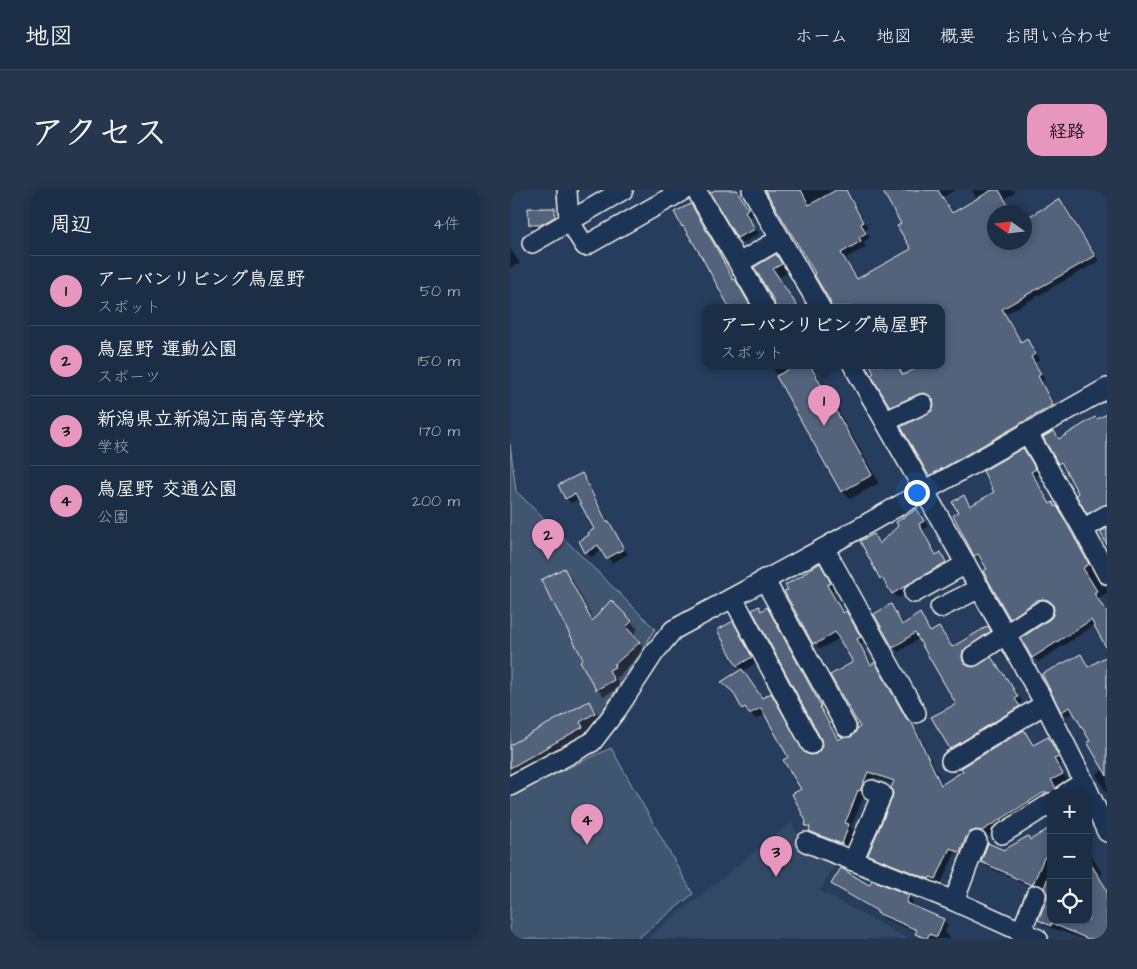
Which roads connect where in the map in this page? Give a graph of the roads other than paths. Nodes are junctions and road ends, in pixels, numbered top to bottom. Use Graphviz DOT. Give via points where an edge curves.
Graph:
graph roads {
  1 [pos="567,190"];
  2 [pos="623,190"];
  3 [pos="684,190"];
  4 [pos="696,190"];
  5 [pos="752,190"];
  6 [pos="569,221"];
  7 [pos="780,239"];
  8 [pos="532,243"];
  9 [pos="739,263"];
  10 [pos="762,304"];
  11 [pos="818,304"];
  12 [pos="855,369"];
  13 [pos="1107,388"];
  14 [pos="922,404"];
  15 [pos="886,421"];
  16 [pos="1028,432"];
  17 [pos="925,490"];
  18 [pos="1107,515"];
  19 [pos="1084,529"];
  20 [pos="824,548"];
  21 [pos="966,564"];
  22 [pos="1107,574"];
  23 [pos="764,579"];
  24 [pos="980,588"];
  25 [pos="914,593"];
  26 [pos="733,598"];
  27 [pos="940,608"];
  28 [pos="1043,610"];
  29 [pos="1006,636"];
  30 [pos="973,656"];
  31 [pos="1045,704"];
  32 [pos="916,713"];
  33 [pos="846,727"];
  34 [pos="811,744"];
  35 [pos="951,761"];
  36 [pos="1084,782"];
  37 [pos="510,786"];
  38 [pos="1073,789"];
  39 [pos="872,790"];
  40 [pos="1047,806"];
  41 [pos="1107,832"];
  42 [pos="1002,834"];
  43 [pos="977,841"];
  44 [pos="806,842"];
  45 [pos="853,860"];
  46 [pos="1036,895"];
  47 [pos="954,901"];
  48 [pos="1029,936"];
  1 -- 6 [label="street"];
  2 -- 6 [label="street"];
  3 -- 6 [label="street" via="585,246"];
  4 -- 9 [label="street"];
  5 -- 7 [label="street"];
  6 -- 8 [label="street"];
  7 -- 9 [label="street"];
  7 -- 11 [label="street"];
  9 -- 10 [label="street"];
  12 -- 15 [label="street"];
  13 -- 16 [label="street"];
  14 -- 15 [label="street"];
  15 -- 17 [label="street"];
  16 -- 17 [label="street"];
  16 -- 19 [label="street"];
  17 -- 20 [label="street"];
  17 -- 21 [label="street"];
  18 -- 19 [label="street"];
  19 -- 22 [label="street"];
  20 -- 23 [label="street"];
  20 -- 32 [label="street"];
  21 -- 24 [label="street"];
  21 -- 25 [label="street"];
  23 -- 26 [label="street"];
  23 -- 33 [label="street"];
  24 -- 27 [label="street"];
  24 -- 29 [label="street"];
  26 -- 34 [label="street"];
  26 -- 37 [label="street" via="673,630 592,742"];
  28 -- 29 [label="street"];
  29 -- 30 [label="street"];
  29 -- 31 [label="street"];
  31 -- 35 [label="street"];
  31 -- 36 [label="street"];
  36 -- 38 [label="street"];
  36 -- 41 [label="street"];
  39 -- 45 [label="street" via="882,794"];
  40 -- 42 [label="street"];
  43 -- 47 [label="street"];
  44 -- 45 [label="street"];
  45 -- 47 [label="street"];
  46 -- 48 [label="street"];
  47 -- 48 [label="street"];
}
